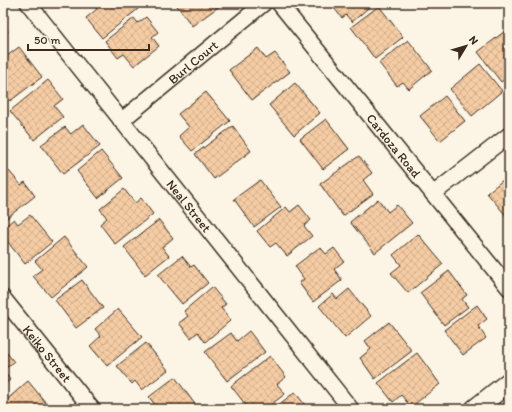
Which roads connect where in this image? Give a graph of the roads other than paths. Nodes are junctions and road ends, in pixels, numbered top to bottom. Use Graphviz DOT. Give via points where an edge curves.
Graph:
graph roads {
  1 [pos="28,3"];
  2 [pos="264,3"];
  3 [pos="279,3"];
  4 [pos="121,121"];
  5 [pos="509,135"];
  6 [pos="434,194"];
  7 [pos="509,288"];
  8 [pos="3,298"];
  9 [pos="509,382"];
  10 [pos="92,409"];
  11 [pos="351,409"];
  12 [pos="475,409"];
  1 -- 4 [label="street, Neal Street"];
  2 -- 4 [label="street, Burl Court"];
  3 -- 6 [label="street, Cardoza Road"];
  4 -- 11 [label="street, Neal Street"];
  5 -- 6 [label="street"];
  6 -- 7 [label="street, Cardoza Road"];
  8 -- 10 [label="street, Keiko Street"];
  9 -- 12 [label="street"];
}
